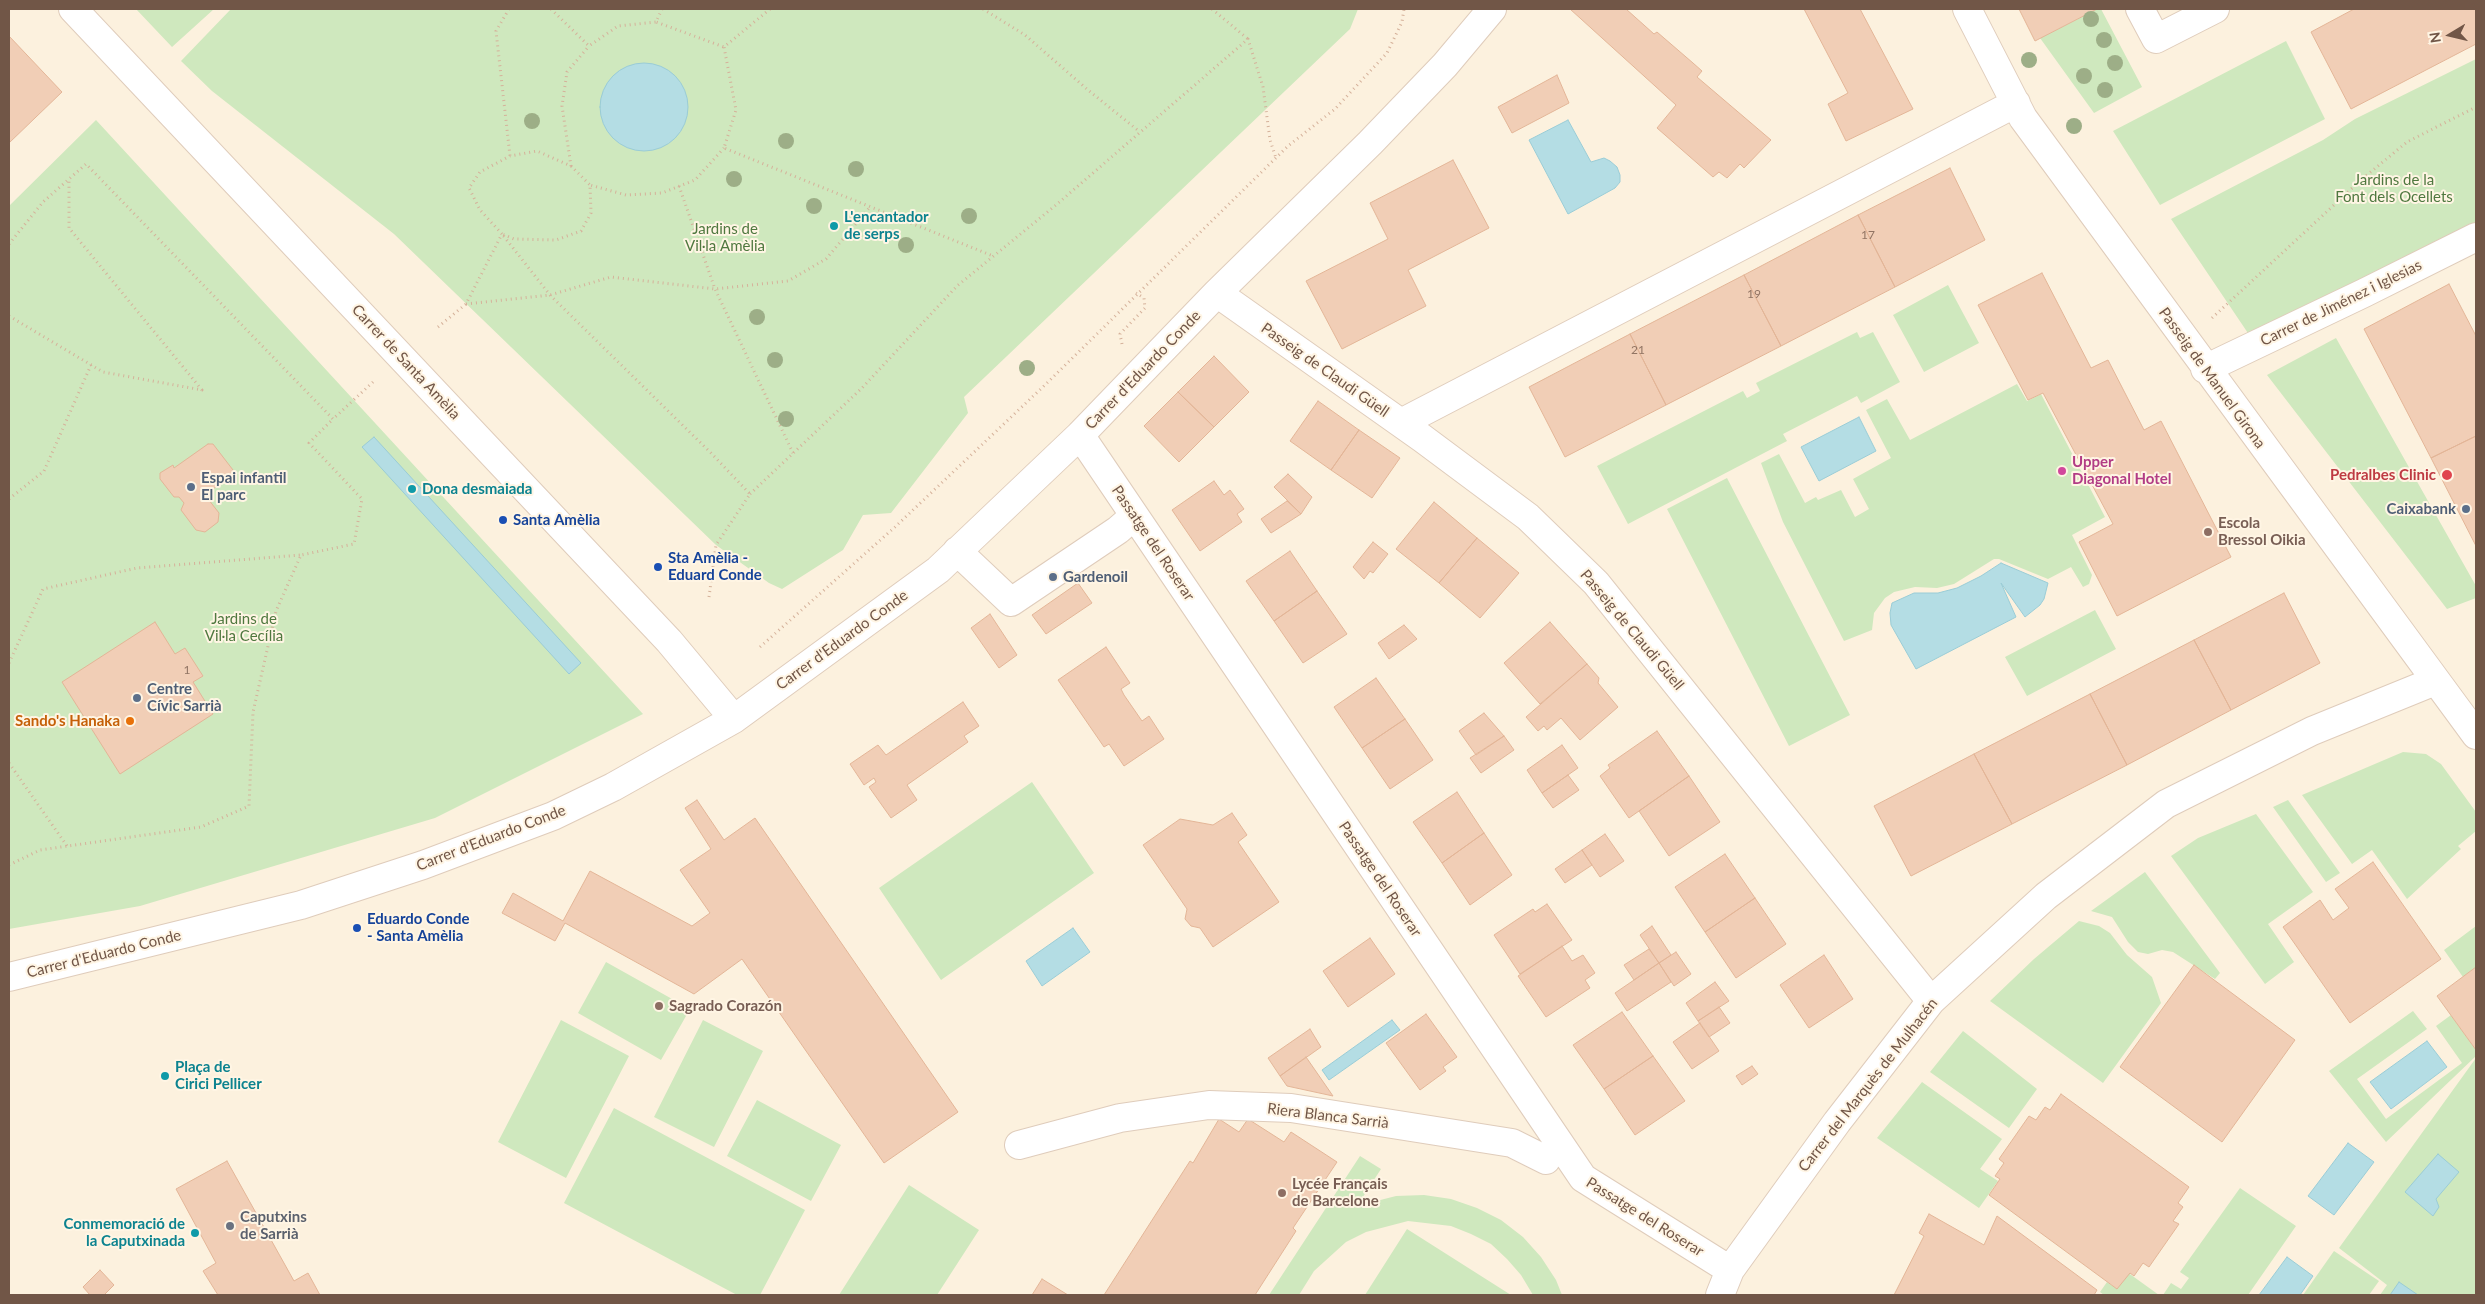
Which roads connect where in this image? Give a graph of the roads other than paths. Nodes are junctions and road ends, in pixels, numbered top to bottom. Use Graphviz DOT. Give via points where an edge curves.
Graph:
graph roads {
  1 [pos="73,9"];
  2 [pos="1492,9"];
  3 [pos="1968,9"];
  4 [pos="2140,9"];
  5 [pos="2215,9"];
  6 [pos="2016,103"];
  7 [pos="2476,236"];
  8 [pos="1216,294"];
  9 [pos="2205,369"];
  10 [pos="1400,423"];
  11 [pos="1080,435"];
  12 [pos="1134,516"];
  13 [pos="957,551"];
  14 [pos="2435,681"];
  15 [pos="734,719"];
  16 [pos="2476,735"];
  17 [pos="9,978"];
  18 [pos="1931,1001"];
  19 [pos="1019,1145"];
  20 [pos="1546,1160"];
  21 [pos="1730,1270"];
  22 [pos="1720,1295"];
  1 -- 15 [label="street, Carrer de Santa Amèlia" via="669,641"];
  2 -- 8 [label="street, Carrer d'Eduardo Conde" via="1438,72"];
  3 -- 6 [label="street, Passeig de Manuel Girona"];
  4 -- 5 [label="street" via="2156,40"];
  6 -- 9 [label="street, Passeig de Manuel Girona" via="2023,118"];
  6 -- 10 [label="street"];
  7 -- 9 [label="street, Carrer de Jiménez i Iglesias"];
  8 -- 10 [label="street, Passeig de Claudi Güell"];
  8 -- 11 [label="street, Carrer d'Eduardo Conde"];
  9 -- 14 [label="street, Passeig de Manuel Girona"];
  10 -- 18 [label="street, Passeig de Claudi Güell" via="1528,517 1596,583"];
  11 -- 12 [label="street, Passatge del Roserar"];
  11 -- 13 [label="street, Carrer d'Eduardo Conde"];
  12 -- 13 [label="street" via="1011,602"];
  12 -- 21 [label="street, Passatge del Roserar" via="1583,1178"];
  13 -- 15 [label="street, Carrer d'Eduardo Conde" via="938,570"];
  14 -- 16 [label="street, Passeig de Manuel Girona"];
  14 -- 18 [label="street, Carrer del Marquès de Mulhacén" via="2312,731 2166,804 2046,896"];
  15 -- 17 [label="street, Carrer d'Eduardo Conde" via="613,787 553,816 423,866 300,905"];
  18 -- 21 [label="street, Carrer del Marquès de Mulhacén" via="1837,1122"];
  19 -- 20 [label="street, Riera Blanca Sarrià" via="1120,1118 1209,1105 1291,1108 1512,1143"];
  21 -- 22 [label="street, Carrer del Marquès de Mulhacén"];
}
